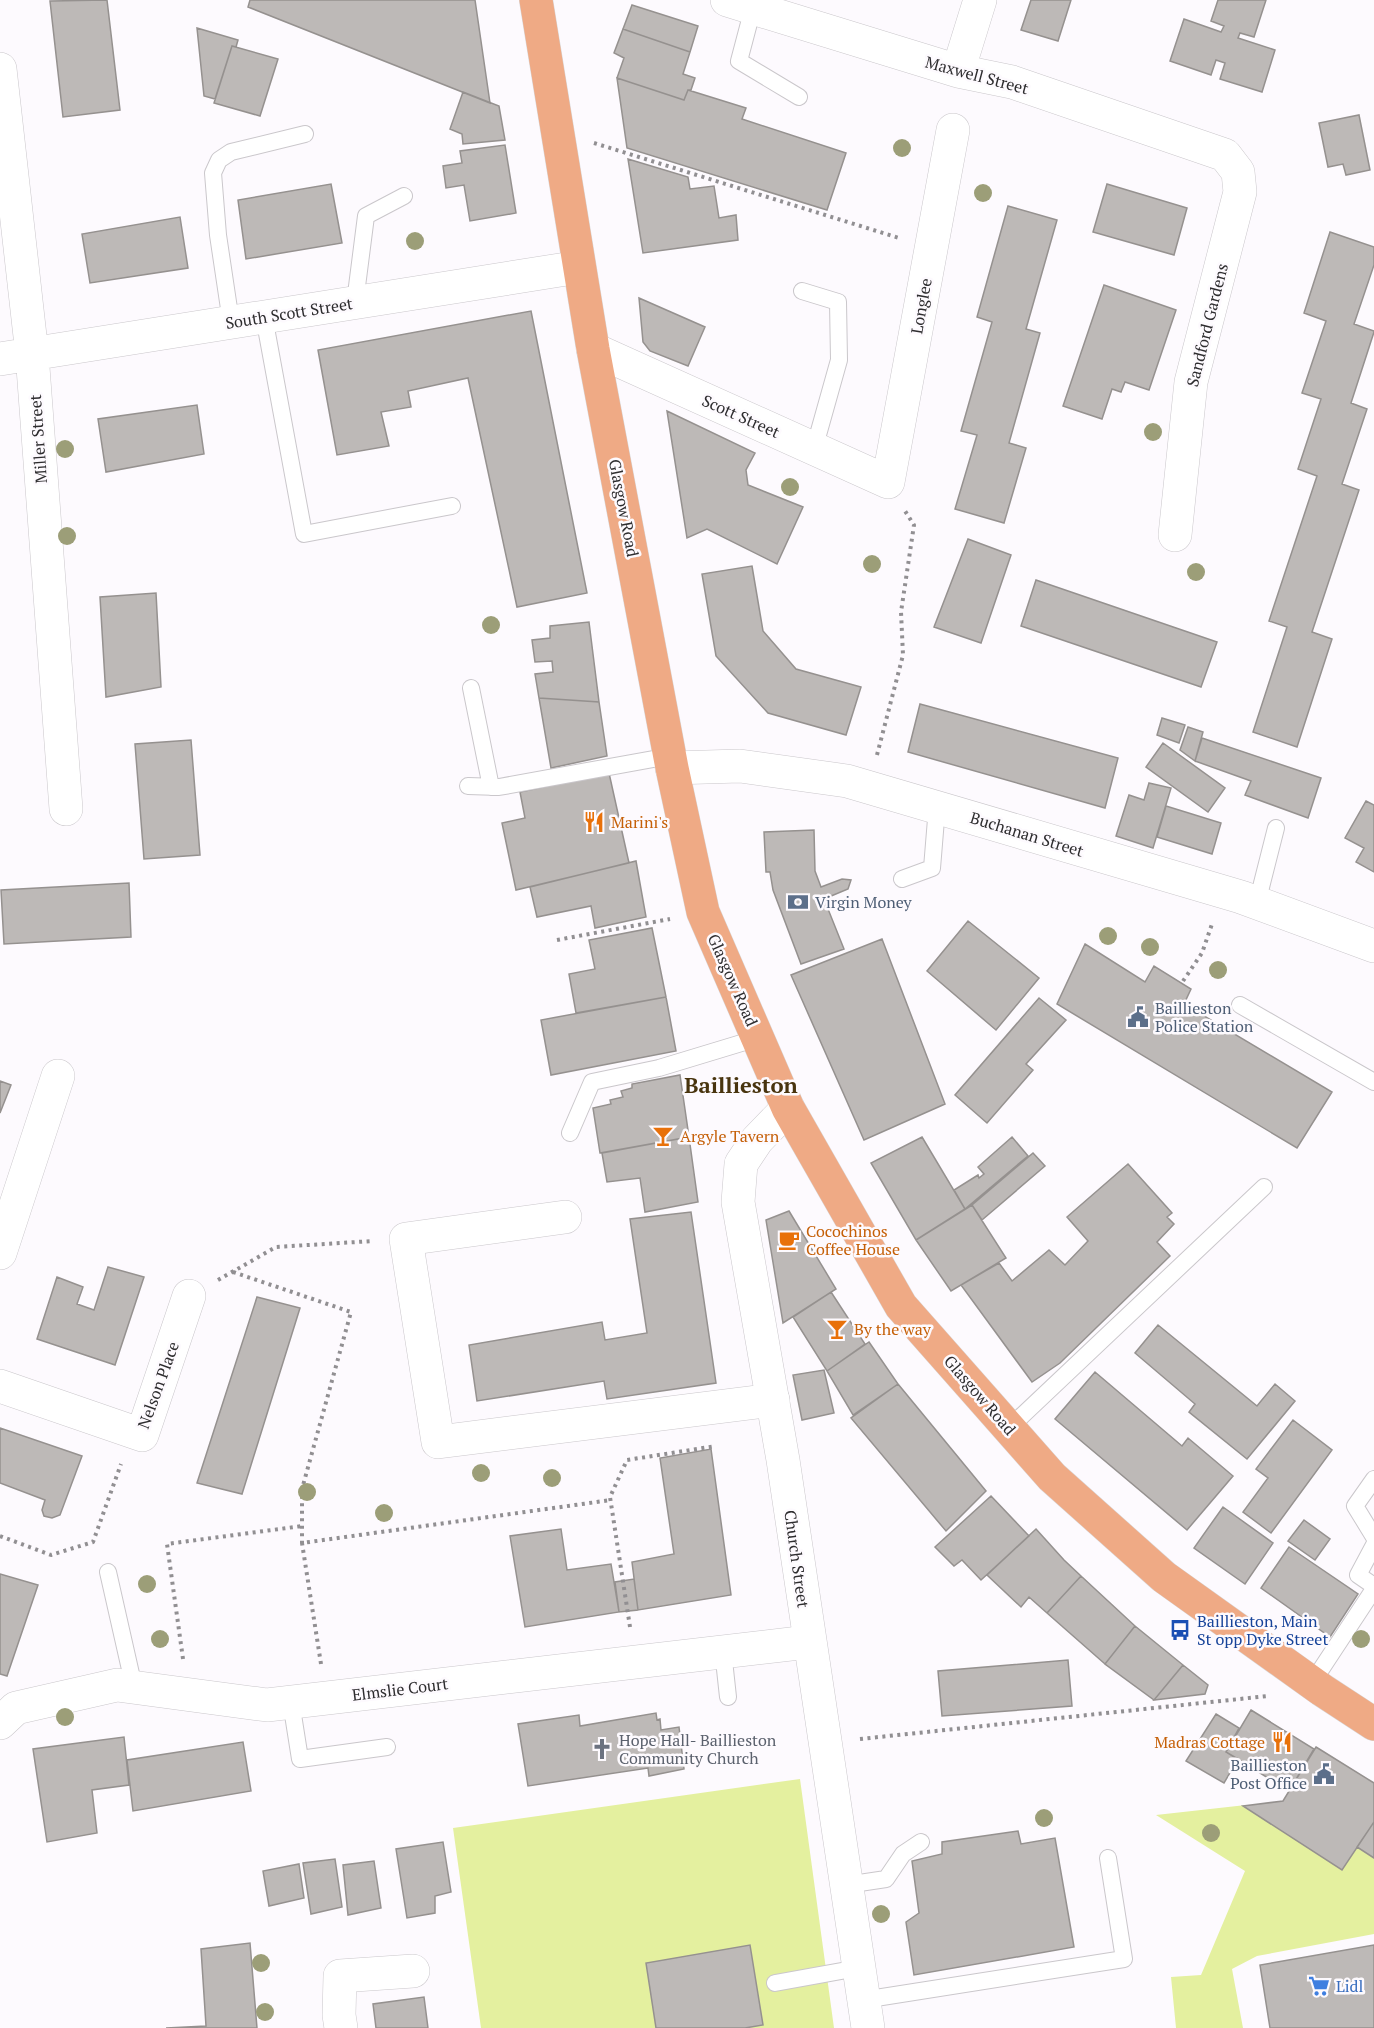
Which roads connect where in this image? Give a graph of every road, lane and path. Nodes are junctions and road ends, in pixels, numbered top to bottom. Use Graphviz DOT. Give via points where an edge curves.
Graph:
graph roads {
  1 [pos="536,0"];
  2 [pos="980,0"];
  3 [pos="741,3"];
  4 [pos="0,69"];
  5 [pos="958,71"];
  6 [pos="799,97"];
  7 [pos="953,130"];
  8 [pos="558,131"];
  9 [pos="305,134"];
  10 [pos="1225,155"];
  11 [pos="404,196"];
  12 [pos="931,248"];
  13 [pos="579,267"];
  14 [pos="802,291"];
  15 [pos="356,302"];
  16 [pos="264,317"];
  17 [pos="231,322"];
  18 [pos="593,349"];
  19 [pos="32,354"];
  20 [pos="0,359"];
  21 [pos="814,449"];
  22 [pos="888,482"];
  23 [pos="452,506"];
  24 [pos="1175,536"];
  25 [pos="471,688"];
  26 [pos="671,762"];
  27 [pos="468,786"];
  28 [pos="490,787"];
  29 [pos="869,787"];
  30 [pos="937,807"];
  31 [pos="66,809"];
  32 [pos="1276,828"];
  33 [pos="902,879"];
  34 [pos="1222,892"];
  35 [pos="1257,903"];
  36 [pos="703,912"];
  37 [pos="557,940"];
  38 [pos="1374,946"];
  39 [pos="1183,981"];
  40 [pos="1240,1005"];
  41 [pos="758,1038"];
  42 [pos="58,1077"];
  43 [pos="1374,1082"];
  44 [pos="788,1108"];
  45 [pos="570,1133"];
  46 [pos="1264,1187"];
  47 [pos="565,1217"];
  48 [pos="405,1239"];
  49 [pos="0,1253"];
  50 [pos="233,1272"];
  51 [pos="189,1296"];
  52 [pos="0,1386"];
  53 [pos="773,1400"];
  54 [pos="1009,1428"];
  55 [pos="132,1432"];
  56 [pos="720,1445"];
  57 [pos="1374,1479"];
  58 [pos="611,1500"];
  59 [pos="302,1526"];
  60 [pos="0,1536"];
  61 [pos="1374,1537"];
  62 [pos="302,1543"];
  63 [pos="1374,1545"];
  64 [pos="108,1572"];
  65 [pos="1374,1588"];
  66 [pos="808,1642"];
  67 [pos="723,1652"];
  68 [pos="635,1662"];
  69 [pos="134,1687"];
  70 [pos="1317,1687"];
  71 [pos="188,1694"];
  72 [pos="728,1697"];
  73 [pos="326,1698"];
  74 [pos="291,1702"];
  75 [pos="0,1723"];
  76 [pos="1374,1724"];
  77 [pos="824,1743"];
  78 [pos="387,1747"];
  79 [pos="921,1842"];
  80 [pos="1108,1858"];
  81 [pos="846,1885"];
  82 [pos="413,1971"];
  83 [pos="775,1983"];
  84 [pos="863,1999"];
  85 [pos="341,2028"];
  1 -- 8 [label="main road, Glasgow Road"];
  2 -- 5 [label="street"];
  3 -- 5 [label="street, Maxwell Street"];
  3 -- 6 [label="lane" via="740,61"];
  4 -- 19 [label="street, Miller Street"];
  5 -- 10 [label="street, Maxwell Street" via="1012,82"];
  7 -- 12 [label="street, Longlee"];
  8 -- 12 [label="path"];
  8 -- 13 [label="main road, Glasgow Road"];
  9 -- 17 [label="lane" via="231,152 219,160 213,173"];
  10 -- 24 [label="street, Sandford Gardens" via="1238,172 1240,192 1191,382"];
  11 -- 15 [label="lane" via="366,216"];
  12 -- 22 [label="street, Longlee"];
  13 -- 15 [label="street, South Scott Street"];
  13 -- 18 [label="main road, Glasgow Road"];
  14 -- 21 [label="lane" via="838,302 839,360"];
  15 -- 16 [label="street, South Scott Street"];
  16 -- 17 [label="street, South Scott Street"];
  16 -- 23 [label="lane" via="304,534"];
  17 -- 19 [label="street, South Scott Street"];
  18 -- 21 [label="street, Scott Street"];
  18 -- 26 [label="main road, Glasgow Road"];
  19 -- 20 [label="street, South Scott Street"];
  19 -- 31 [label="street, Miller Street"];
  21 -- 22 [label="street, Scott Street"];
  22 -- 29 [label="path" via="914,525 901,612 903,655"];
  25 -- 28 [label="lane"];
  26 -- 28 [label="lane"];
  26 -- 29 [label="street, Buchanan Street" via="740,766"];
  26 -- 36 [label="main road, Glasgow Road"];
  27 -- 28 [label="lane"];
  29 -- 30 [label="street, Buchanan Street"];
  30 -- 33 [label="lane" via="932,868"];
  30 -- 34 [label="street, Buchanan Street"];
  32 -- 35 [label="lane"];
  34 -- 35 [label="street, Buchanan Street"];
  34 -- 39 [label="path" via="1202,953"];
  35 -- 38 [label="street, Buchanan Street"];
  36 -- 37 [label="path"];
  36 -- 41 [label="main road, Glasgow Road"];
  40 -- 43 [label="lane"];
  41 -- 44 [label="main road, Glasgow Road"];
  41 -- 45 [label="lane" via="659,1068 592,1082"];
  42 -- 49 [label="street"];
  44 -- 53 [label="street, Church Street" via="757,1140 741,1164 738,1202"];
  44 -- 54 [label="main road, Glasgow Road" via="901,1306"];
  46 -- 54 [label="lane"];
  47 -- 48 [label="street"];
  48 -- 50 [label="path" via="276,1247"];
  48 -- 53 [label="street" via="438,1442"];
  50 -- 51 [label="path"];
  50 -- 59 [label="path" via="351,1312 302,1489"];
  51 -- 55 [label="street, Nelson Place" via="142,1435"];
  52 -- 55 [label="street, Nelson Place"];
  53 -- 66 [label="street, Church Street"];
  54 -- 70 [label="main road, Glasgow Road" via="1052,1477 1164,1577"];
  55 -- 60 [label="path" via="93,1542 51,1555"];
  56 -- 58 [label="path" via="627,1460"];
  57 -- 61 [label="lane" via="1355,1506"];
  58 -- 62 [label="path"];
  58 -- 68 [label="path"];
  59 -- 62 [label="path"];
  59 -- 71 [label="path" via="167,1544"];
  62 -- 73 [label="path"];
  63 -- 65 [label="lane" via="1358,1575"];
  64 -- 69 [label="lane"];
  65 -- 70 [label="lane"];
  66 -- 67 [label="street, Elmslie Court"];
  66 -- 77 [label="street, Church Street"];
  67 -- 68 [label="street, Elmslie Court"];
  67 -- 72 [label="lane"];
  68 -- 73 [label="street, Elmslie Court"];
  69 -- 71 [label="street, Elmslie Court"];
  69 -- 75 [label="street, Elmslie Court" via="117,1685 16,1708"];
  70 -- 76 [label="main road, Glasgow Road"];
  70 -- 77 [label="path"];
  71 -- 74 [label="street, Elmslie Court" via="267,1705"];
  73 -- 74 [label="street, Elmslie Court"];
  74 -- 78 [label="lane" via="300,1759"];
  77 -- 81 [label="street, Church Street"];
  79 -- 81 [label="lane" via="903,1854 886,1879"];
  80 -- 84 [label="lane" via="1124,1959"];
  81 -- 84 [label="street, Church Street"];
  82 -- 85 [label="street" via="340,1976"];
  83 -- 84 [label="lane"];
}
